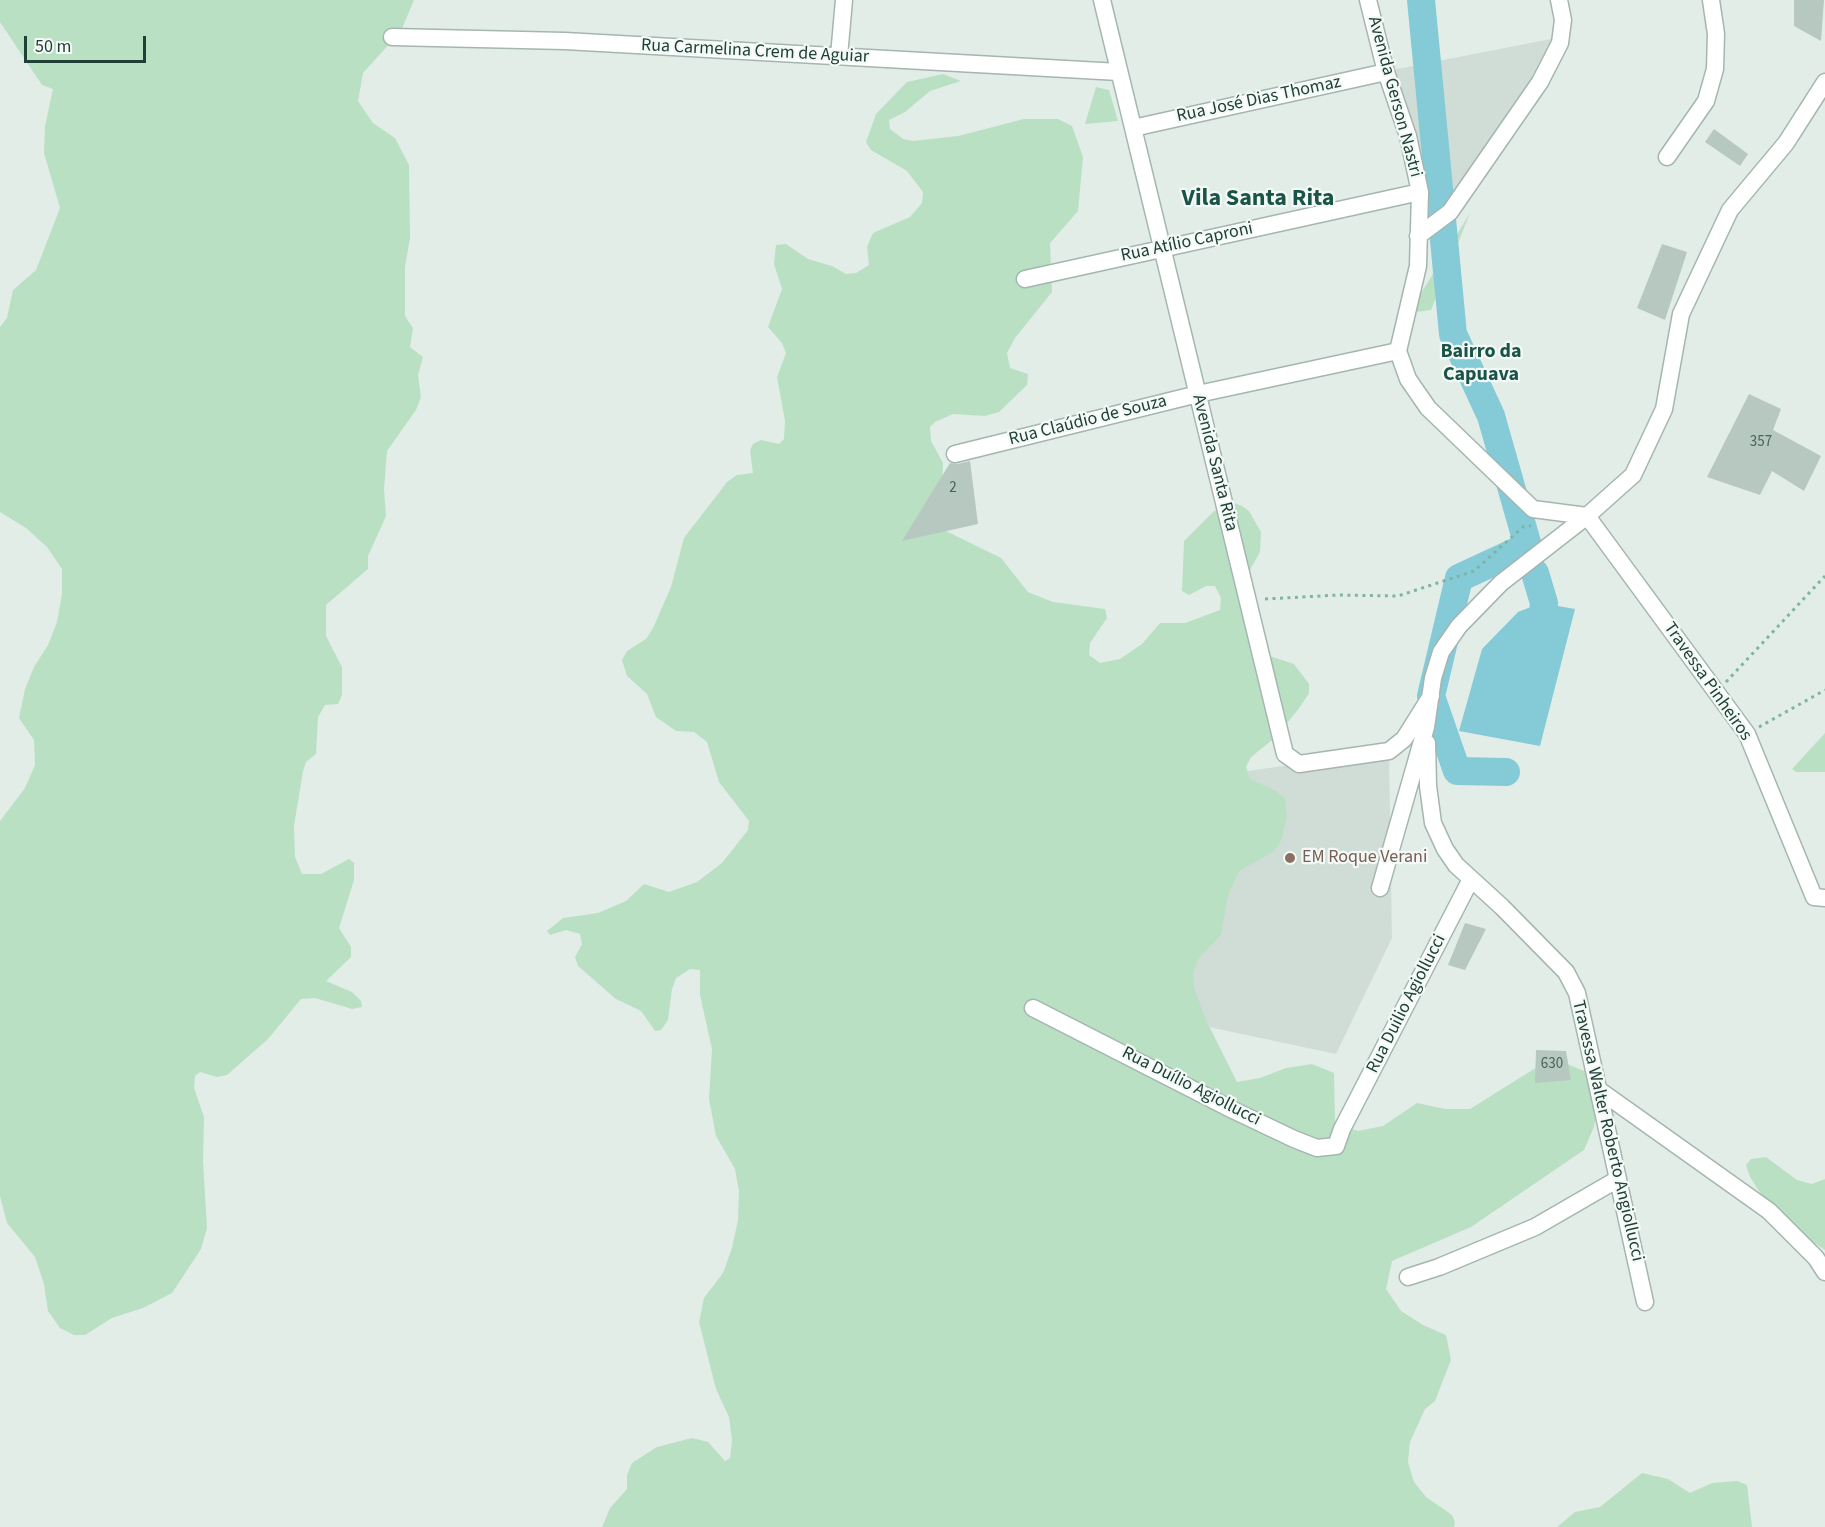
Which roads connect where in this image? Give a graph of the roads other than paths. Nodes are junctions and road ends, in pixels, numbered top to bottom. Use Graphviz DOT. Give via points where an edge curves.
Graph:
graph roads {
  1 [pos="844,0"];
  2 [pos="1102,0"];
  3 [pos="1368,0"];
  4 [pos="1559,0"];
  5 [pos="1711,0"];
  6 [pos="392,37"];
  7 [pos="839,57"];
  8 [pos="1119,72"];
  9 [pos="1386,72"];
  10 [pos="1825,82"];
  11 [pos="1133,128"];
  12 [pos="1667,156"];
  13 [pos="1420,192"];
  14 [pos="1418,236"];
  15 [pos="1162,249"];
  16 [pos="1025,279"];
  17 [pos="1398,351"];
  18 [pos="1198,394"];
  19 [pos="955,454"];
  20 [pos="1587,516"];
  21 [pos="1431,696"];
  22 [pos="1426,727"];
  23 [pos="1471,879"];
  24 [pos="1380,888"];
  25 [pos="1819,898"];
  26 [pos="1033,1008"];
  27 [pos="1599,1090"];
  28 [pos="1342,1129"];
  29 [pos="1618,1179"];
  30 [pos="1825,1272"];
  31 [pos="1408,1277"];
  32 [pos="1645,1302"];
  1 -- 7 [label="street"];
  2 -- 8 [label="street, Avenida Santa Rita"];
  3 -- 9 [label="street, Avenida Gerson Nastri"];
  4 -- 14 [label="street" via="1563,20 1560,43 1540,82 1450,212"];
  5 -- 12 [label="street" via="1716,34 1715,69 1706,101"];
  6 -- 7 [label="street, Rua Carmelina Crem de Aguiar" via="565,41"];
  7 -- 8 [label="street, Rua Carmelina Crem de Aguiar"];
  8 -- 11 [label="street, Avenida Santa Rita"];
  9 -- 11 [label="street, Rua José Dias Thomaz"];
  9 -- 13 [label="street, Avenida Gerson Nastri" via="1408,136"];
  10 -- 20 [label="street" via="1786,143 1730,210 1681,314 1664,409 1633,475"];
  11 -- 15 [label="street, Avenida Santa Rita"];
  13 -- 14 [label="street, Avenida Gerson Nastri"];
  13 -- 15 [label="street, Rua Atílio Caproni"];
  14 -- 17 [label="street, Avenida Gerson Nastri" via="1418,266"];
  15 -- 16 [label="street, Rua Atílio Caproni"];
  15 -- 18 [label="street, Avenida Santa Rita"];
  17 -- 18 [label="street, Rua Claúdio de Souza"];
  17 -- 20 [label="street" via="1408,379 1428,408 1533,509"];
  18 -- 19 [label="street, Rua Claúdio de Souza"];
  18 -- 21 [label="street, Avenida Santa Rita" via="1285,754 1299,764 1389,751 1404,739"];
  20 -- 21 [label="street" via="1502,583 1459,626 1441,652"];
  20 -- 25 [label="street, Travessa Pinheiros" via="1747,734"];
  21 -- 22 [label="street"];
  22 -- 23 [label="street, Travessa Walter Roberto Angiollucci" via="1433,823 1445,849"];
  22 -- 24 [label="street"];
  23 -- 27 [label="street, Travessa Walter Roberto Angiollucci" via="1566,972 1577,993"];
  23 -- 28 [label="street, Rua Duilio Agiollucci"];
  26 -- 28 [label="street, Rua Duílio Agiollucci" via="1309,1145 1336,1146"];
  27 -- 29 [label="street, Travessa Walter Roberto Angiollucci"];
  27 -- 30 [label="street" via="1769,1211"];
  29 -- 31 [label="street" via="1535,1227"];
  29 -- 32 [label="street, Travessa Walter Roberto Angiollucci"];
}
